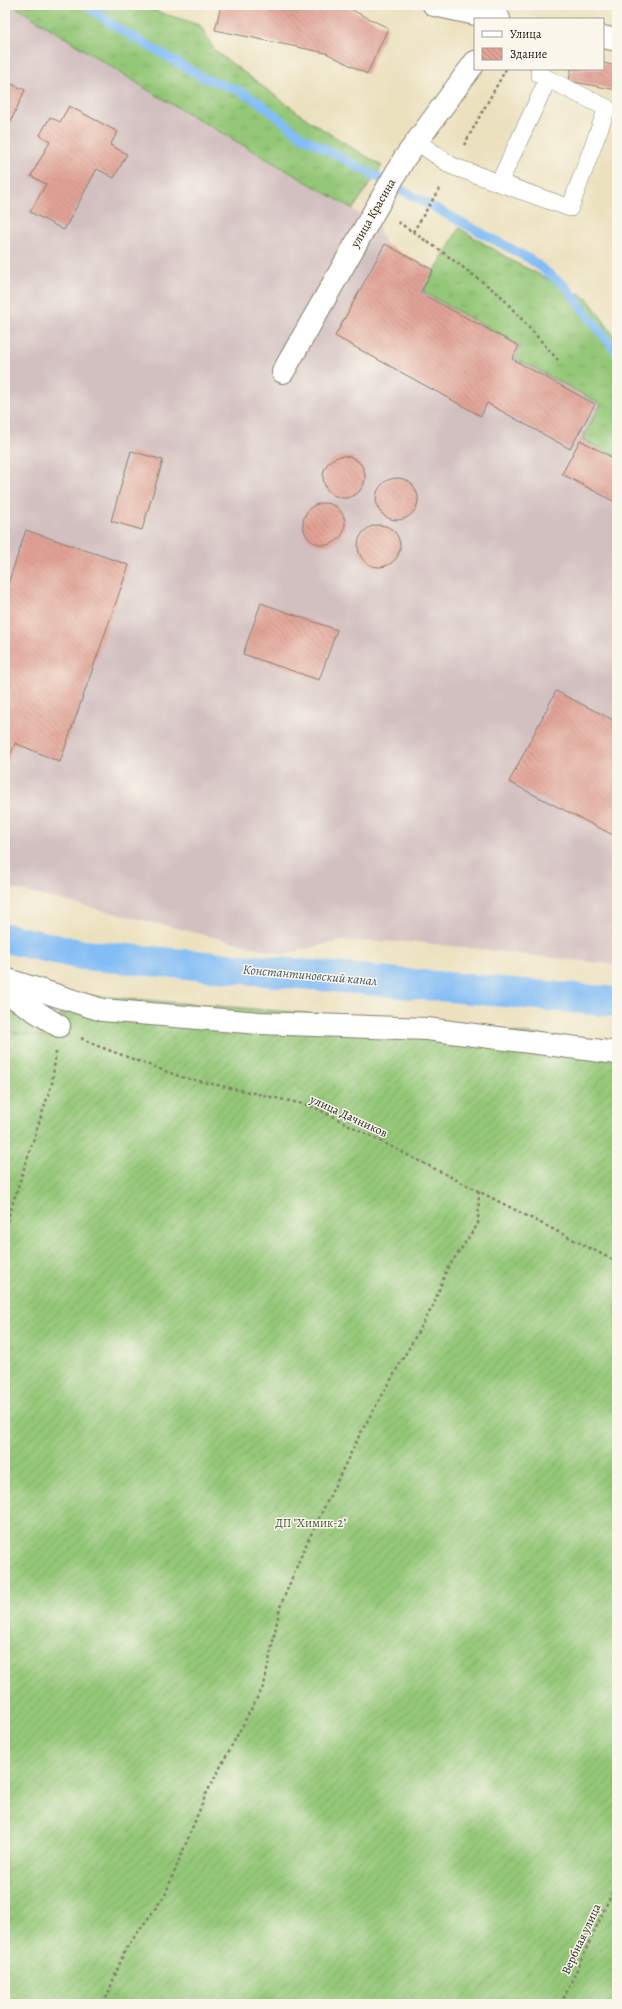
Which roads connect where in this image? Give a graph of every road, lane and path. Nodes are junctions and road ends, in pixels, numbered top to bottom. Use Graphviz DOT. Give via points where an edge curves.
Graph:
graph roads {
  1 [pos="434,5"];
  2 [pos="510,5"];
  3 [pos="494,18"];
  4 [pos="506,18"];
  5 [pos="604,37"];
  6 [pos="617,40"];
  7 [pos="474,63"];
  8 [pos="505,70"];
  9 [pos="543,74"];
  10 [pos="416,141"];
  11 [pos="448,172"];
  12 [pos="499,183"];
  13 [pos="558,360"];
  14 [pos="283,372"];
  15 [pos="5,979"];
  16 [pos="5,992"];
  17 [pos="58,1026"];
  18 [pos="617,1053"];
  19 [pos="479,1190"];
  20 [pos="5,1227"];
  21 [pos="617,1262"];
  22 [pos="617,1882"];
  23 [pos="104,2004"];
  24 [pos="561,2004"];
  1 -- 3 [label="street"];
  2 -- 4 [label="street"];
  5 -- 6 [label="street"];
  7 -- 10 [label="street, улица Красина"];
  8 -- 11 [label="path"];
  9 -- 12 [label="lane"];
  9 -- 12 [label="lane" via="607,108 570,208"];
  10 -- 11 [label="lane"];
  10 -- 14 [label="street, улица Красина"];
  11 -- 12 [label="lane"];
  11 -- 13 [label="path" via="413,232 500,296"];
  15 -- 18 [label="street" via="102,1010 259,1023 427,1029"];
  16 -- 17 [label="street"];
  17 -- 19 [label="path, улица Дачников" via="95,1045 181,1077 312,1106"];
  17 -- 20 [label="path" via="52,1083"];
  19 -- 21 [label="path, улица Дачников"];
  19 -- 23 [label="path" via="478,1224 447,1269 434,1304 360,1434 304,1549 280,1608 264,1685 206,1794 165,1895 125,1950"];
  22 -- 24 [label="path, Вербная улица"];
}
